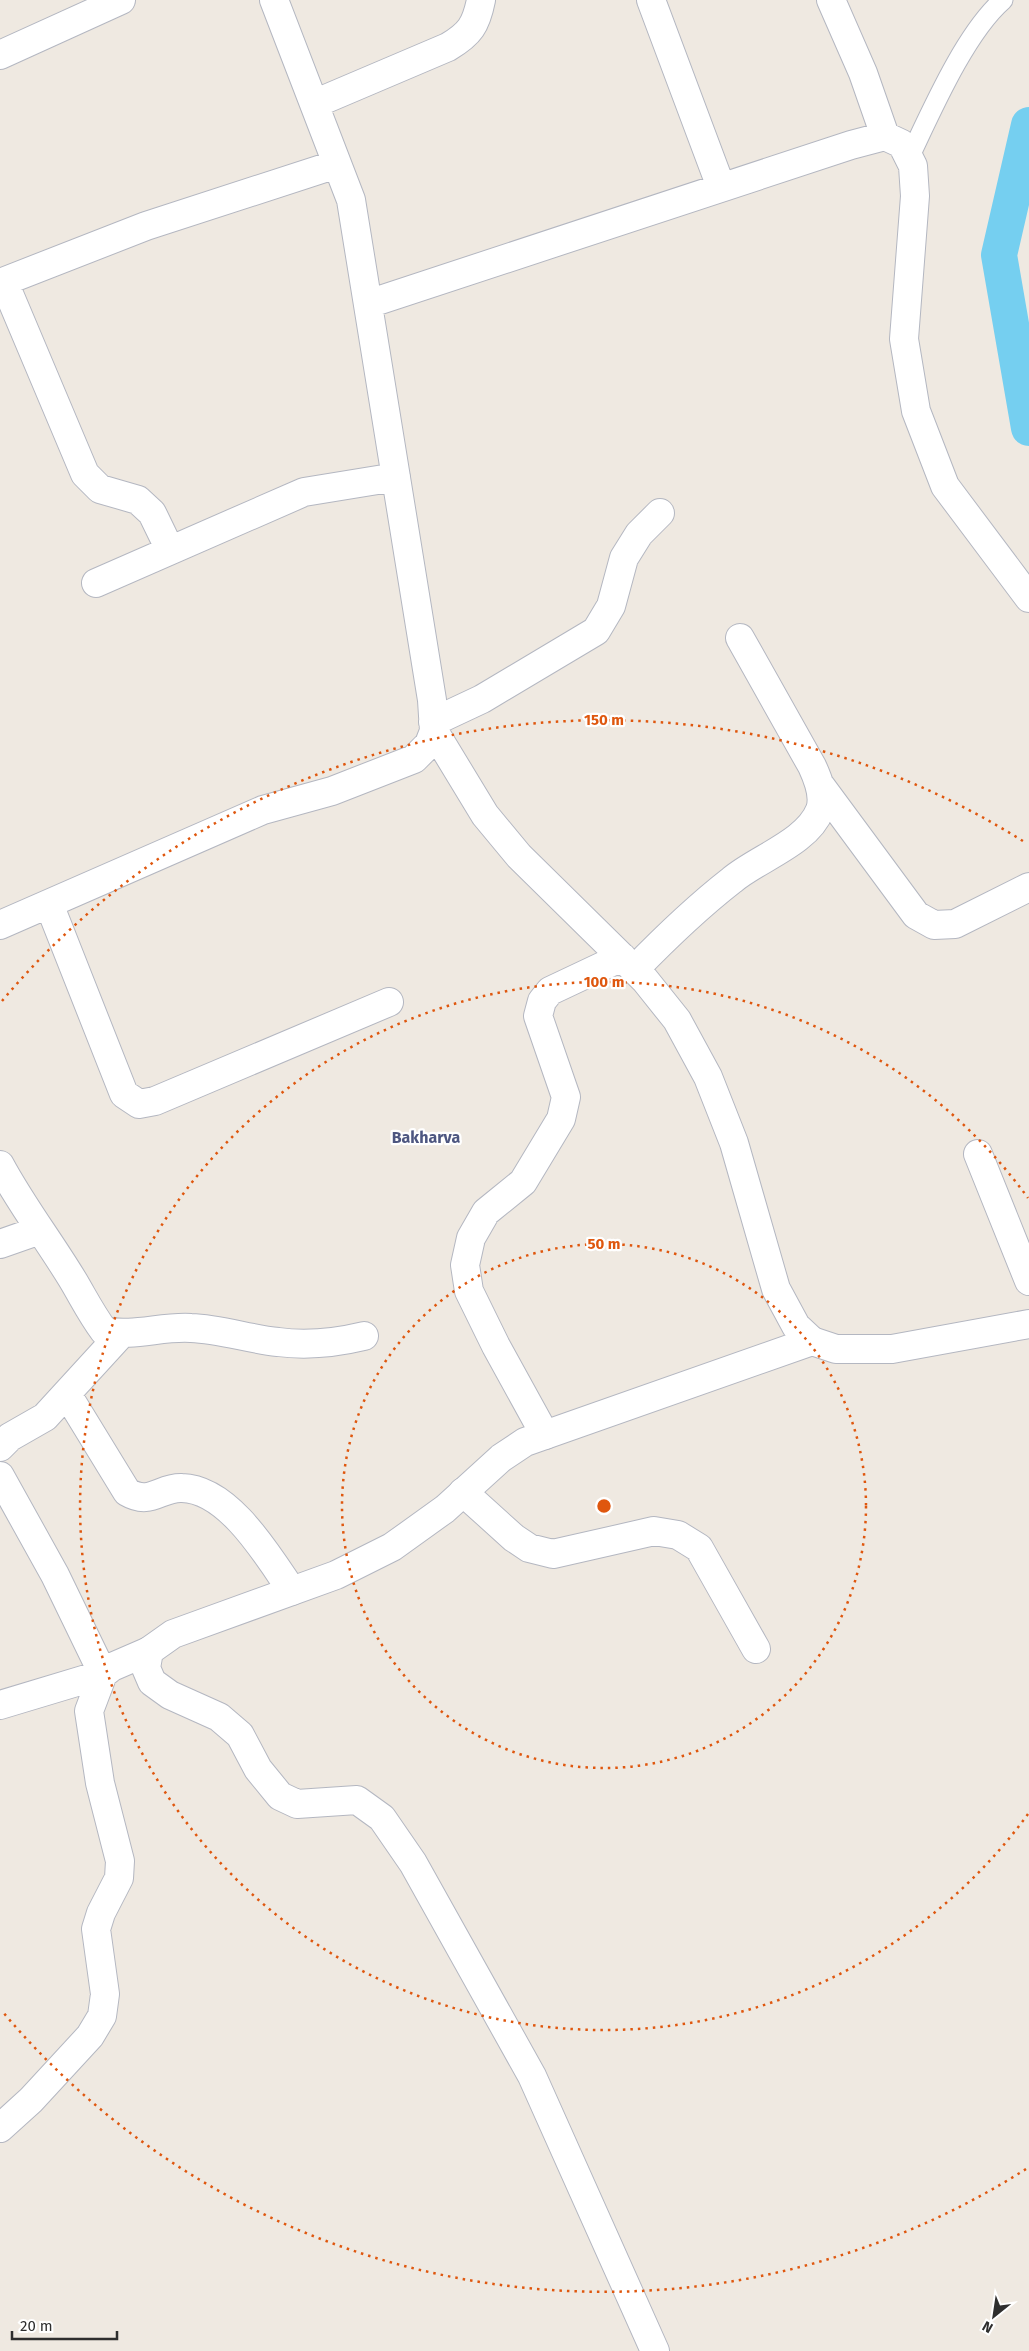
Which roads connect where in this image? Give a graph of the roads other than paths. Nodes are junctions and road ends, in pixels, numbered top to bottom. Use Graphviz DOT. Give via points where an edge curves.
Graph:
graph roads {
  1 [pos="121,0"];
  2 [pos="274,0"];
  3 [pos="481,0"];
  4 [pos="651,0"];
  5 [pos="831,0"];
  6 [pos="1004,0"];
  7 [pos="0,55"];
  8 [pos="314,104"];
  9 [pos="885,136"];
  10 [pos="909,158"];
  11 [pos="337,164"];
  12 [pos="721,187"];
  13 [pos="2,282"];
  14 [pos="368,304"];
  15 [pos="396,477"];
  16 [pos="660,514"];
  17 [pos="170,550"];
  18 [pos="96,583"];
  19 [pos="1029,598"];
  20 [pos="740,638"];
  21 [pos="434,726"];
  22 [pos="820,785"];
  23 [pos="1029,887"];
  24 [pos="49,904"];
  25 [pos="0,926"];
  26 [pos="628,964"];
  27 [pos="389,1002"];
  28 [pos="978,1154"];
  29 [pos="0,1165"];
  30 [pos="40,1230"];
  31 [pos="0,1244"];
  32 [pos="1029,1281"];
  33 [pos="1029,1324"];
  34 [pos="121,1334"];
  35 [pos="364,1336"];
  36 [pos="812,1341"];
  37 [pos="67,1394"];
  38 [pos="545,1435"];
  39 [pos="0,1448"];
  40 [pos="0,1476"];
  41 [pos="463,1492"];
  42 [pos="292,1590"];
  43 [pos="756,1649"];
  44 [pos="149,1651"];
  45 [pos="103,1674"];
  46 [pos="0,1705"];
  47 [pos="0,2128"];
  48 [pos="655,2351"];
  1 -- 7 [label="street"];
  2 -- 8 [label="street"];
  3 -- 8 [label="street" via="478,18 465,37"];
  4 -- 12 [label="street"];
  5 -- 9 [label="street"];
  6 -- 10 [label="lane" via="973,37 939,94"];
  8 -- 11 [label="street"];
  9 -- 10 [label="street" via="902,144"];
  9 -- 12 [label="street"];
  10 -- 19 [label="street" via="913,166 915,196 904,339 916,410 945,486"];
  11 -- 13 [label="street" via="146,226"];
  11 -- 14 [label="street" via="351,200"];
  12 -- 14 [label="street"];
  13 -- 17 [label="street" via="85,474 100,489 138,500 152,513"];
  14 -- 15 [label="street"];
  15 -- 17 [label="street" via="304,492"];
  15 -- 21 [label="street"];
  16 -- 21 [label="street" via="639,534 624,558 611,606 596,631"];
  17 -- 18 [label="street"];
  20 -- 22 [label="street"];
  21 -- 24 [label="street" via="429,744 414,759 332,791 263,810"];
  21 -- 26 [label="street" via="485,815 520,856"];
  22 -- 23 [label="street" via="916,914 934,925 955,924"];
  22 -- 26 [label="street" via="820,809 805,832 734,877"];
  24 -- 25 [label="street"];
  24 -- 27 [label="street" via="124,1094 139,1104 164,1097"];
  26 -- 36 [label="street" via="677,1020 708,1077 734,1143 776,1289 796,1326"];
  26 -- 38 [label="street" via="550,991 542,1001 538,1016 566,1096 561,1119 523,1182 486,1212 471,1238 465,1265 469,1292"];
  28 -- 32 [label="street"];
  29 -- 30 [label="street"];
  30 -- 31 [label="street"];
  30 -- 34 [label="street" via="104,1331"];
  33 -- 36 [label="street" via="892,1349 836,1349"];
  34 -- 35 [label="street" via="192,1328 309,1345"];
  34 -- 37 [label="street"];
  36 -- 38 [label="street"];
  37 -- 39 [label="street" via="45,1417 10,1437"];
  37 -- 42 [label="street" via="127,1492 148,1498 180,1487 210,1497 235,1515 252,1533"];
  38 -- 41 [label="street" via="525,1442 501,1458"];
  40 -- 45 [label="street" via="55,1575"];
  41 -- 42 [label="street" via="392,1547 336,1575"];
  41 -- 43 [label="street" via="514,1538 529,1548 553,1554 654,1531 678,1535 699,1548"];
  42 -- 44 [label="street" via="173,1634"];
  44 -- 45 [label="street"];
  44 -- 48 [label="street" via="146,1668 152,1682 170,1695 219,1717 240,1735 258,1770 280,1796 296,1804 358,1800 382,1818 413,1864 532,2076"];
  45 -- 46 [label="street"];
  45 -- 47 [label="street" via="89,1711 100,1783 120,1861 119,1878 96,1929 104,1994 102,2016 90,2036 31,2100"];
}
